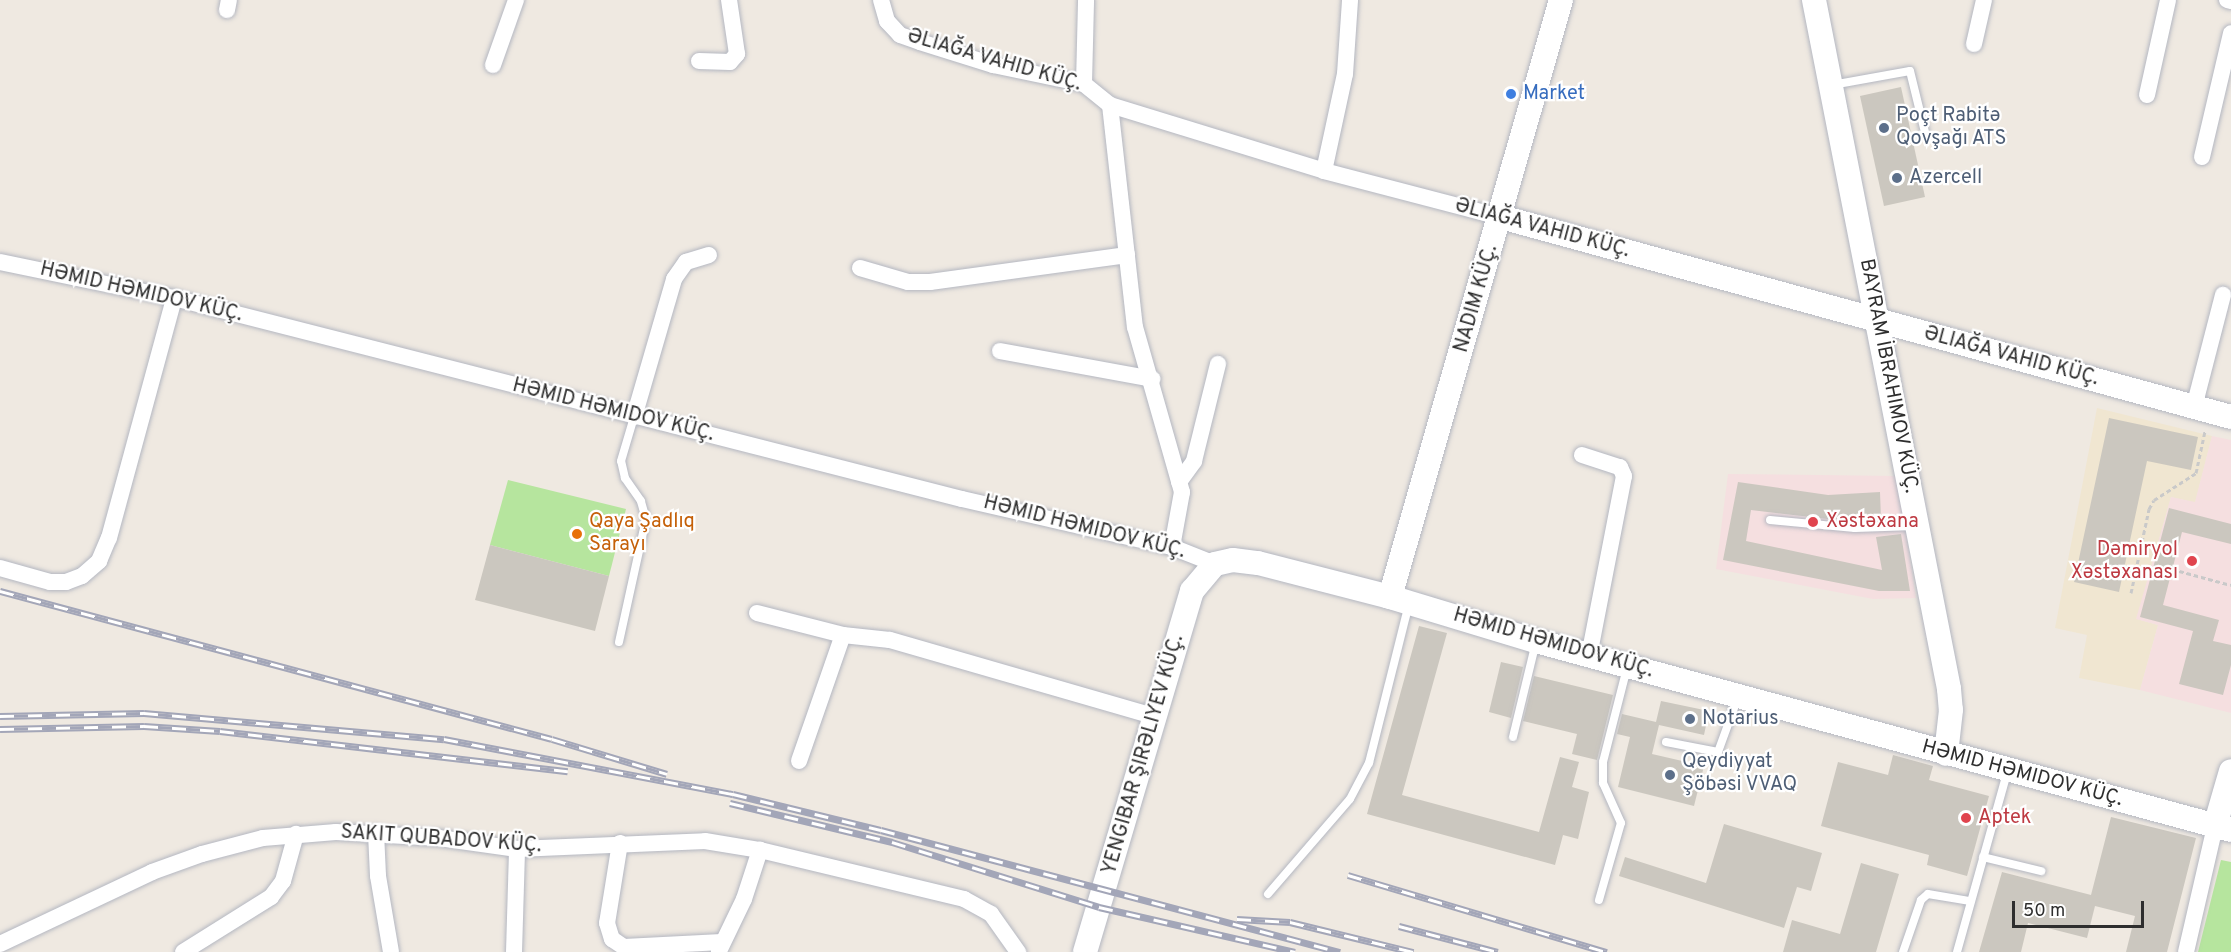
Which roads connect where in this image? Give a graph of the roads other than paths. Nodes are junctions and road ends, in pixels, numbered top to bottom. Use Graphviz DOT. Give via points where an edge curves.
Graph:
graph roads {
  1 [pos="516,0"];
  2 [pos="729,0"];
  3 [pos="881,0"];
  4 [pos="1086,0"];
  5 [pos="1350,0"];
  6 [pos="1561,0"];
  7 [pos="1814,0"];
  8 [pos="1984,0"];
  9 [pos="2169,0"];
  10 [pos="2231,33"];
  11 [pos="1974,44"];
  12 [pos="699,61"];
  13 [pos="493,65"];
  14 [pos="1084,84"];
  15 [pos="1831,85"];
  16 [pos="2147,95"];
  17 [pos="1110,105"];
  18 [pos="1924,132"];
  19 [pos="2202,157"];
  20 [pos="1324,171"];
  21 [pos="1501,217"];
  22 [pos="709,255"];
  23 [pos="1127,255"];
  24 [pos="0,262"];
  25 [pos="860,268"];
  26 [pos="2223,295"];
  27 [pos="174,298"];
  28 [pos="1878,321"];
  29 [pos="1000,351"];
  30 [pos="1218,364"];
  31 [pos="1152,379"];
  32 [pos="2212,412"];
  33 [pos="634,417"];
  34 [pos="1582,455"];
  35 [pos="1179,482"];
  36 [pos="1770,520"];
  37 [pos="1918,526"];
  38 [pos="1173,547"];
  39 [pos="1215,564"];
  40 [pos="0,568"];
  41 [pos="1400,600"];
  42 [pos="757,613"];
  43 [pos="843,635"];
  44 [pos="1536,641"];
  45 [pos="620,642"];
  46 [pos="1589,656"];
  47 [pos="1628,666"];
  48 [pos="1738,696"];
  49 [pos="1153,716"];
  50 [pos="1513,737"];
  51 [pos="1666,742"];
  52 [pos="1946,754"];
  53 [pos="799,761"];
  54 [pos="2008,769"];
  55 [pos="2231,771"];
  56 [pos="2223,828"];
  57 [pos="376,833"];
  58 [pos="296,834"];
  59 [pos="620,843"];
  60 [pos="517,849"];
  61 [pos="760,850"];
  62 [pos="1983,857"];
  63 [pos="2042,871"];
  64 [pos="1268,894"];
  65 [pos="1599,900"];
  66 [pos="1970,901"];
  67 [pos="0,944"];
  68 [pos="720,947"];
  69 [pos="183,952"];
  70 [pos="391,952"];
  71 [pos="514,952"];
  72 [pos="1018,952"];
  73 [pos="1085,952"];
  74 [pos="1903,952"];
  75 [pos="1957,952"];
  76 [pos="2186,952"];
  1 -- 13 [label="street"];
  2 -- 12 [label="street" via="737,54 730,62"];
  3 -- 14 [label="street, ƏLIAĞA VAHID KÜÇ." via="887,21 900,35 993,64"];
  4 -- 14 [label="street"];
  5 -- 20 [label="street" via="1345,75"];
  6 -- 21 [label="street, NADIM KÜÇ."];
  7 -- 15 [label="street, BAYRAM İBRAHIMOV KÜÇ."];
  8 -- 11 [label="street"];
  9 -- 16 [label="street"];
  10 -- 19 [label="street"];
  14 -- 17 [label="street, ƏLIAĞA VAHID KÜÇ."];
  15 -- 18 [label="lane" via="1910,71"];
  15 -- 28 [label="street, BAYRAM İBRAHIMOV KÜÇ."];
  17 -- 20 [label="street, ƏLIAĞA VAHID KÜÇ."];
  17 -- 23 [label="street"];
  20 -- 21 [label="street, ƏLIAĞA VAHID KÜÇ."];
  21 -- 28 [label="street, ƏLIAĞA VAHID KÜÇ."];
  21 -- 41 [label="street, NADIM KÜÇ."];
  22 -- 33 [label="street" via="686,262 674,279"];
  23 -- 25 [label="street" via="930,282 908,282"];
  23 -- 31 [label="street" via="1135,327"];
  24 -- 27 [label="street, HƏMID HƏMIDOV KÜÇ."];
  26 -- 32 [label="street"];
  27 -- 33 [label="street, HƏMID HƏMIDOV KÜÇ."];
  27 -- 40 [label="street" via="109,538 99,561 82,576 66,582 50,582"];
  28 -- 32 [label="street, ƏLIAĞA VAHID KÜÇ."];
  28 -- 37 [label="street, BAYRAM İBRAHIMOV KÜÇ."];
  29 -- 31 [label="street"];
  30 -- 35 [label="street" via="1194,461"];
  31 -- 35 [label="street"];
  33 -- 38 [label="street, HƏMID HƏMIDOV KÜÇ."];
  33 -- 45 [label="lane" via="621,461 625,478 641,501 646,519"];
  34 -- 46 [label="street" via="1620,467 1624,476"];
  35 -- 38 [label="street" via="1181,506"];
  36 -- 37 [label="lane" via="1855,528"];
  37 -- 52 [label="street, BAYRAM İBRAHIMOV KÜÇ." via="1950,699"];
  38 -- 39 [label="street, HƏMID HƏMIDOV KÜÇ."];
  39 -- 41 [label="street, HƏMID HƏMIDOV KÜÇ." via="1233,560 1258,563"];
  39 -- 49 [label="street, YENGIBAR ŞIRƏLIYEV KÜÇ." via="1192,591"];
  41 -- 44 [label="street, HƏMID HƏMIDOV KÜÇ."];
  41 -- 64 [label="lane" via="1369,763 1350,799"];
  42 -- 43 [label="street"];
  43 -- 49 [label="street" via="890,640"];
  43 -- 53 [label="street"];
  44 -- 46 [label="street, HƏMID HƏMIDOV KÜÇ."];
  44 -- 50 [label="lane"];
  46 -- 47 [label="street, HƏMID HƏMIDOV KÜÇ."];
  47 -- 48 [label="street, HƏMID HƏMIDOV KÜÇ."];
  47 -- 65 [label="lane" via="1604,762 1603,783 1622,823"];
  48 -- 51 [label="lane" via="1718,752"];
  48 -- 52 [label="street, HƏMID HƏMIDOV KÜÇ."];
  49 -- 73 [label="street, YENGIBAR ŞIRƏLIYEV KÜÇ."];
  52 -- 54 [label="street, HƏMID HƏMIDOV KÜÇ."];
  54 -- 56 [label="street, HƏMID HƏMIDOV KÜÇ."];
  54 -- 62 [label="lane"];
  55 -- 56 [label="street"];
  56 -- 76 [label="street"];
  57 -- 58 [label="street, SAKIT QUBADOV KÜÇ."];
  57 -- 60 [label="street, SAKIT QUBADOV KÜÇ."];
  57 -- 70 [label="street" via="378,876"];
  58 -- 67 [label="street, SAKIT QUBADOV KÜÇ." via="202,854 152,872"];
  58 -- 69 [label="street" via="283,880 271,897"];
  59 -- 60 [label="street, SAKIT QUBADOV KÜÇ."];
  59 -- 61 [label="street, SAKIT QUBADOV KÜÇ." via="705,841"];
  59 -- 68 [label="street" via="608,923 612,939 624,947"];
  60 -- 71 [label="street"];
  61 -- 68 [label="street" via="744,899"];
  61 -- 72 [label="street, SAKIT QUBADOV KÜÇ." via="964,899 991,914"];
  62 -- 63 [label="lane"];
  62 -- 66 [label="lane"];
  66 -- 74 [label="lane" via="1928,894 1921,900"];
  66 -- 75 [label="lane"];
}
